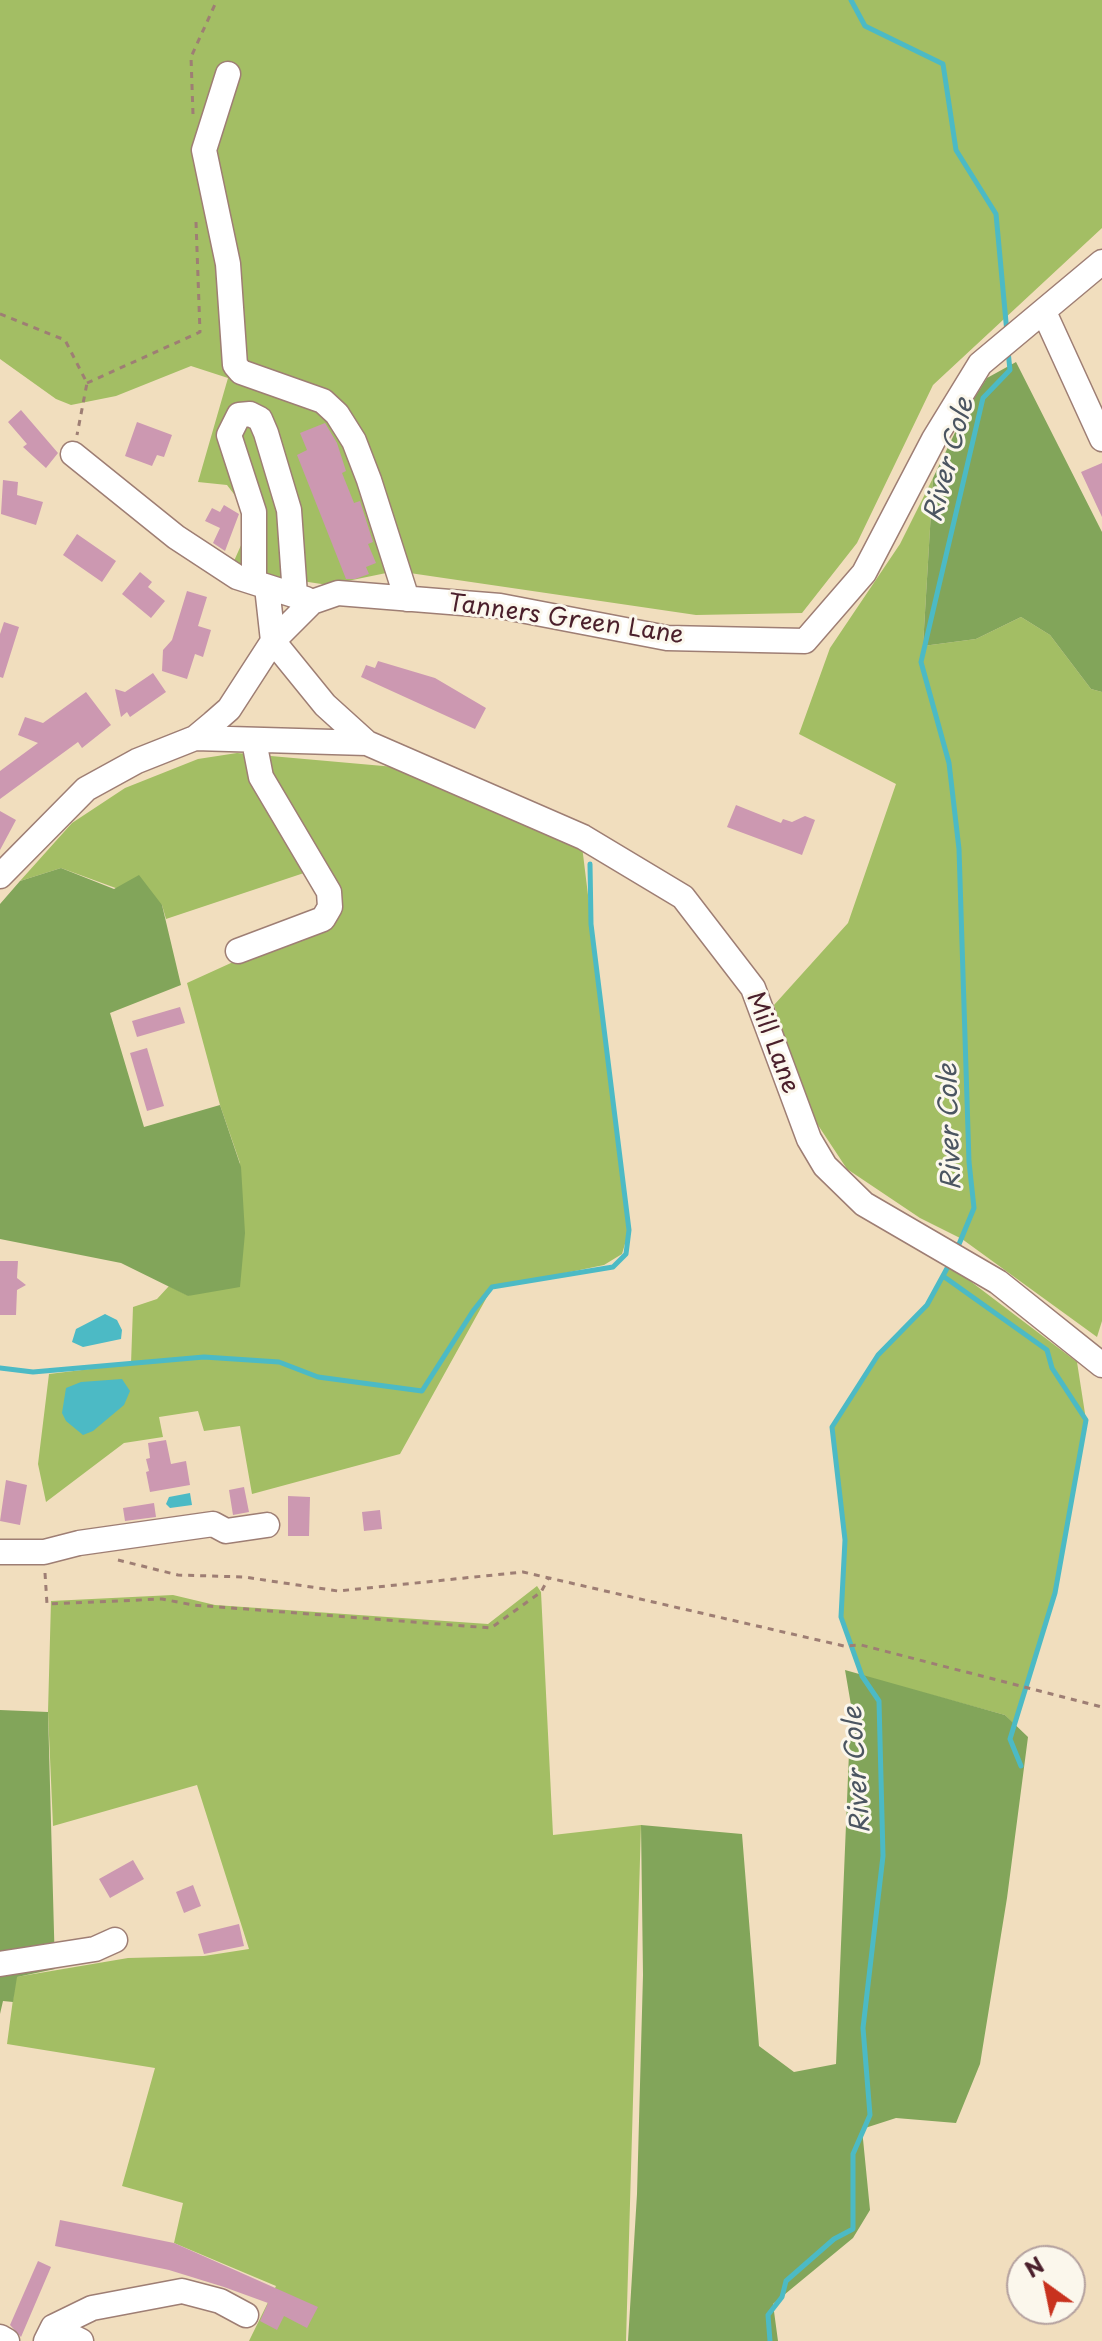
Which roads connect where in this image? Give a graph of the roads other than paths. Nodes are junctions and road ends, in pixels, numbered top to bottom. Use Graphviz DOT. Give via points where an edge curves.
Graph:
graph roads {
  1 [pos="228,74"];
  2 [pos="1102,262"];
  3 [pos="1044,312"];
  4 [pos="1102,439"];
  5 [pos="73,454"];
  6 [pos="261,585"];
  7 [pos="304,598"];
  8 [pos="407,599"];
  9 [pos="273,641"];
  10 [pos="195,738"];
  11 [pos="254,741"];
  12 [pos="367,743"];
  13 [pos="0,876"];
  14 [pos="238,951"];
  15 [pos="1102,1365"];
  16 [pos="267,1525"];
  17 [pos="0,1552"];
  18 [pos="115,1940"];
  19 [pos="0,1964"];
  20 [pos="246,2315"];
  21 [pos="50,2334"];
  22 [pos="0,2337"];
  23 [pos="7,2341"];
  24 [pos="81,2341"];
  1 -- 8 [label="street" via="204,150 228,264 235,365 241,372 323,401 345,424"];
  2 -- 3 [label="street, Tanners Green Lane"];
  3 -- 4 [label="street"];
  3 -- 8 [label="street, Tanners Green Lane" via="980,364 864,573 805,641 667,638 500,606"];
  5 -- 6 [label="street" via="176,537 237,577"];
  6 -- 7 [label="street"];
  6 -- 7 [label="street" via="254,512 229,435 239,415 260,419 266,433 289,510"];
  6 -- 9 [label="street"];
  7 -- 8 [label="street, Tanners Green Lane" via="338,593"];
  7 -- 9 [label="street"];
  9 -- 10 [label="street" via="229,709"];
  9 -- 12 [label="street, Mill Lane" via="325,705"];
  10 -- 11 [label="street, Mill Lane"];
  10 -- 13 [label="street" via="86,789"];
  11 -- 12 [label="street, Mill Lane"];
  11 -- 14 [label="street" via="261,777 329,892 330,907 323,919"];
  12 -- 15 [label="street, Mill Lane" via="583,837 683,897 753,988 809,1139 825,1166 864,1204 998,1282"];
  16 -- 17 [label="street" via="226,1531 213,1524 44,1552"];
  18 -- 19 [label="street" via="95,1949"];
  20 -- 21 [label="street" via="182,2291 92,2308"];
  21 -- 24 [label="street"];
  22 -- 23 [label="street"];
}
